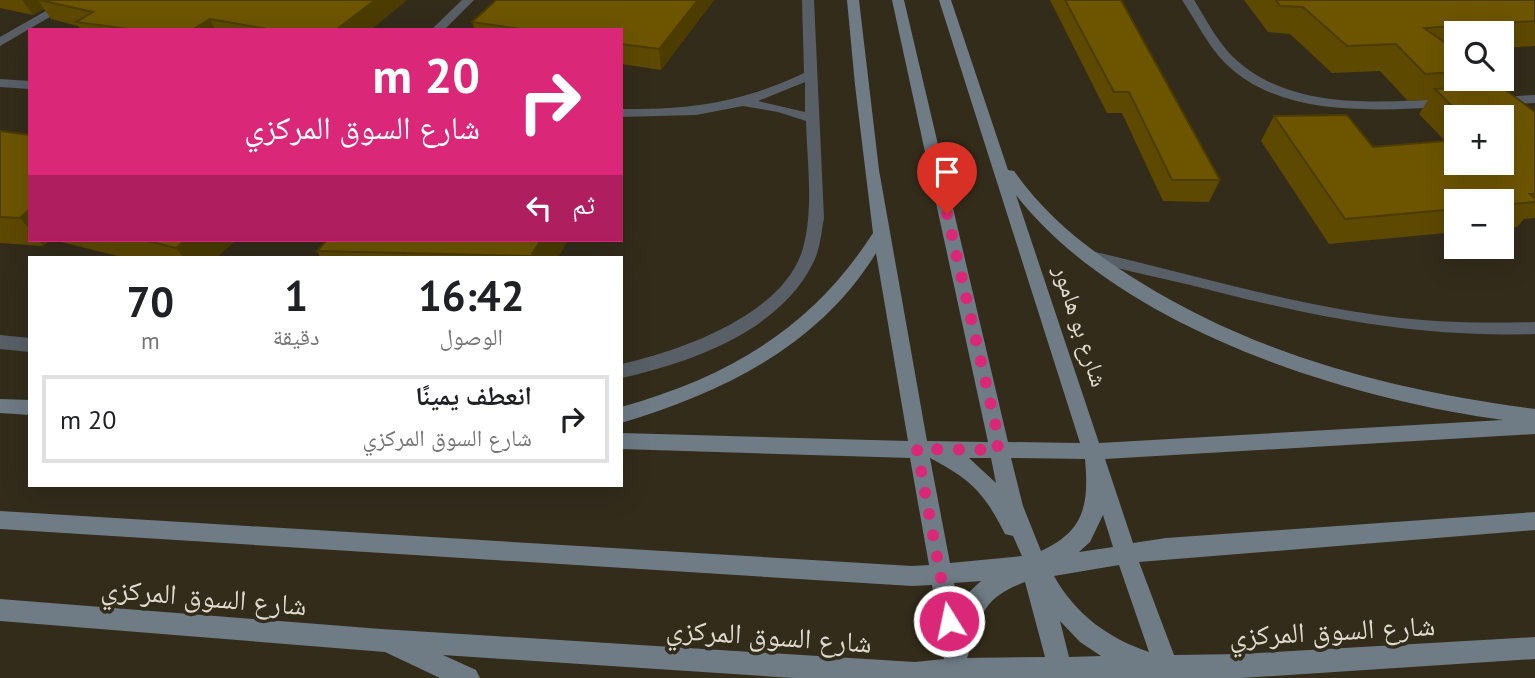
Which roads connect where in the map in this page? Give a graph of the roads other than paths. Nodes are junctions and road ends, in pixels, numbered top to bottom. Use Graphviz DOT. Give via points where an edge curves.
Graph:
graph roads {
  1 [pos="73,0"];
  2 [pos="468,0"];
  3 [pos="808,0"];
  4 [pos="853,0"];
  5 [pos="898,0"];
  6 [pos="945,0"];
  7 [pos="1188,0"];
  8 [pos="438,28"];
  9 [pos="0,42"];
  10 [pos="810,75"];
  11 [pos="0,83"];
  12 [pos="28,85"];
  13 [pos="1535,99"];
  14 [pos="745,104"];
  15 [pos="623,113"];
  16 [pos="811,118"];
  17 [pos="998,156"];
  18 [pos="882,232"];
  19 [pos="1087,255"];
  20 [pos="1535,328"];
  21 [pos="0,342"];
  22 [pos="28,345"];
  23 [pos="623,370"];
  24 [pos="0,406"];
  25 [pos="28,408"];
  26 [pos="623,414"];
  27 [pos="1535,417"];
  28 [pos="1535,426"];
  29 [pos="623,441"];
  30 [pos="917,449"];
  31 [pos="998,450"];
  32 [pos="1094,450"];
  33 [pos="0,520"];
  34 [pos="1535,521"];
  35 [pos="1125,552"];
  36 [pos="1034,566"];
  37 [pos="940,572"];
  38 [pos="0,610"];
  39 [pos="381,640"];
  40 [pos="1535,648"];
  41 [pos="1061,673"];
  42 [pos="1169,673"];
  43 [pos="958,674"];
  44 [pos="468,678"];
  1 -- 9 [label="street"];
  2 -- 8 [label="street"];
  3 -- 10 [label="street"];
  4 -- 18 [label="main road" via="858,69"];
  5 -- 31 [label="main road"];
  6 -- 17 [label="main road, شارع بو هامور"];
  7 -- 13 [label="street" via="1229,60 1253,79 1287,94 1370,107"];
  10 -- 14 [label="street"];
  10 -- 16 [label="street"];
  11 -- 12 [label="street"];
  14 -- 15 [label="street" via="705,112"];
  14 -- 16 [label="street"];
  16 -- 23 [label="street" via="816,218 812,249 799,275 771,303 730,331 677,356"];
  17 -- 19 [label="main road" via="1032,204"];
  17 -- 32 [label="main road, شارع بو هامور"];
  18 -- 26 [label="main road" via="836,299 799,331 754,361 700,388"];
  18 -- 30 [label="main road"];
  19 -- 20 [label="street" via="1377,323 1431,330"];
  19 -- 27 [label="main road" via="1189,320 1322,374 1444,405"];
  21 -- 22 [label="street"];
  24 -- 25 [label="main road"];
  28 -- 32 [label="main road"];
  29 -- 30 [label="main road"];
  30 -- 31 [label="main road"];
  30 -- 36 [label="main road" via="947,456 981,478"];
  30 -- 37 [label="main road"];
  31 -- 32 [label="main road"];
  31 -- 36 [label="main road"];
  32 -- 35 [label="main road, شارع بو هامور"];
  32 -- 36 [label="main road" via="1096,488 1086,532 1060,554"];
  33 -- 37 [label="main road" via="912,576"];
  34 -- 35 [label="main road"];
  35 -- 36 [label="main road"];
  35 -- 42 [label="main road, شارع بو هامور"];
  36 -- 37 [label="main road"];
  36 -- 41 [label="main road"];
  36 -- 42 [label="main road" via="1085,632 1124,656"];
  36 -- 43 [label="main road" via="1003,579 978,597 965,617"];
  37 -- 43 [label="main road"];
  38 -- 39 [label="main road, شارع السوق المركزي"];
  39 -- 43 [label="main road, شارع السوق المركزي"];
  39 -- 44 [label="main road"];
  40 -- 42 [label="main road, شارع السوق المركزي"];
  41 -- 42 [label="main road, شارع السوق المركزي"];
  41 -- 43 [label="main road, شارع السوق المركزي"];
}
